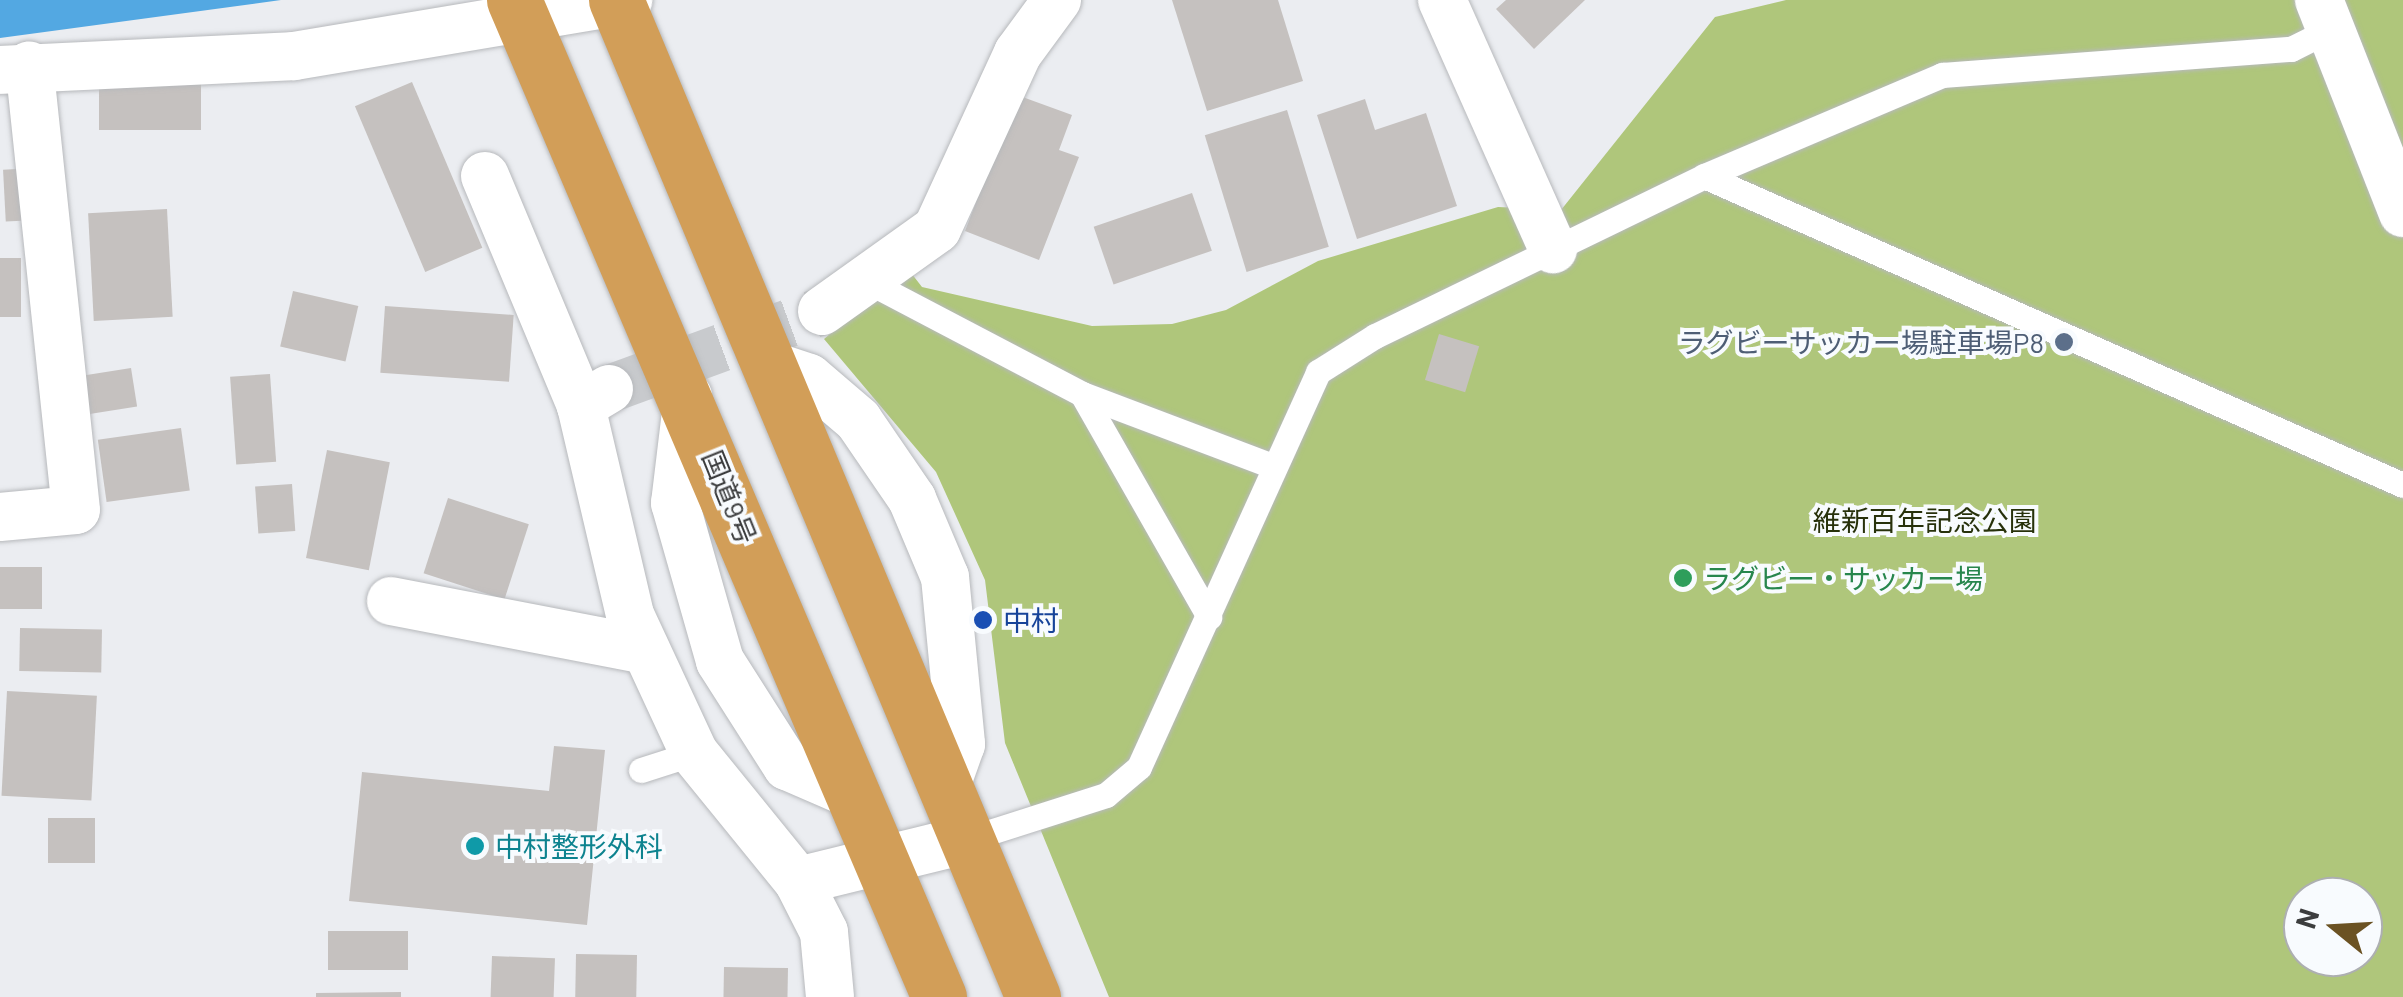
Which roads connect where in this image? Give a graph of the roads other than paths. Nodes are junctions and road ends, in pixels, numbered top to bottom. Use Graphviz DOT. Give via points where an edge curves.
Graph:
graph roads {
  1 [pos="1057,0"];
  2 [pos="1442,0"];
  3 [pos="621,1"];
  4 [pos="517,7"];
  5 [pos="2325,15"];
  6 [pos="15,67"];
  7 [pos="485,176"];
  8 [pos="1704,176"];
  9 [pos="2403,214"];
  10 [pos="1553,249"];
  11 [pos="865,280"];
  12 [pos="822,311"];
  13 [pos="768,364"];
  14 [pos="1082,394"];
  15 [pos="688,396"];
  16 [pos="1273,466"];
  17 [pos="2403,486"];
  18 [pos="0,517"];
  19 [pos="391,601"];
  20 [pos="1208,616"];
  21 [pos="645,650"];
  22 [pos="694,753"];
  23 [pos="641,770"];
  24 [pos="945,789"];
  25 [pos="852,794"];
  26 [pos="965,840"];
  27 [pos="882,866"];
  28 [pos="798,881"];
  29 [pos="830,997"];
  30 [pos="939,997"];
  31 [pos="1033,997"];
  1 -- 11 [label="street" via="1018,53 938,229"];
  2 -- 10 [label="street"];
  3 -- 4 [label="street"];
  3 -- 13 [label="highway"];
  4 -- 6 [label="street" via="294,56"];
  4 -- 15 [label="highway, 国道9号"];
  5 -- 8 [label="lane" via="2290,50 1942,75"];
  5 -- 9 [label="street"];
  6 -- 18 [label="street" via="76,510"];
  7 -- 21 [label="street" via="595,397"];
  8 -- 10 [label="lane"];
  8 -- 17 [label="lane"];
  10 -- 16 [label="lane" via="1318,372"];
  11 -- 12 [label="street"];
  11 -- 14 [label="lane"];
  13 -- 24 [label="highway"];
  13 -- 24 [label="street" via="809,378 858,420 912,498 946,577 962,744"];
  14 -- 16 [label="lane"];
  14 -- 20 [label="lane"];
  15 -- 25 [label="highway, 国道9号"];
  15 -- 25 [label="street" via="675,503 720,661 787,766"];
  16 -- 20 [label="lane"];
  19 -- 21 [label="street"];
  20 -- 26 [label="lane" via="1139,766 1106,795"];
  21 -- 22 [label="street"];
  22 -- 23 [label="lane"];
  22 -- 28 [label="street"];
  24 -- 26 [label="highway"];
  25 -- 27 [label="highway, 国道9号"];
  26 -- 27 [label="street"];
  26 -- 31 [label="highway"];
  27 -- 28 [label="street"];
  27 -- 30 [label="highway, 国道9号"];
  28 -- 29 [label="street" via="824,932"];
}
